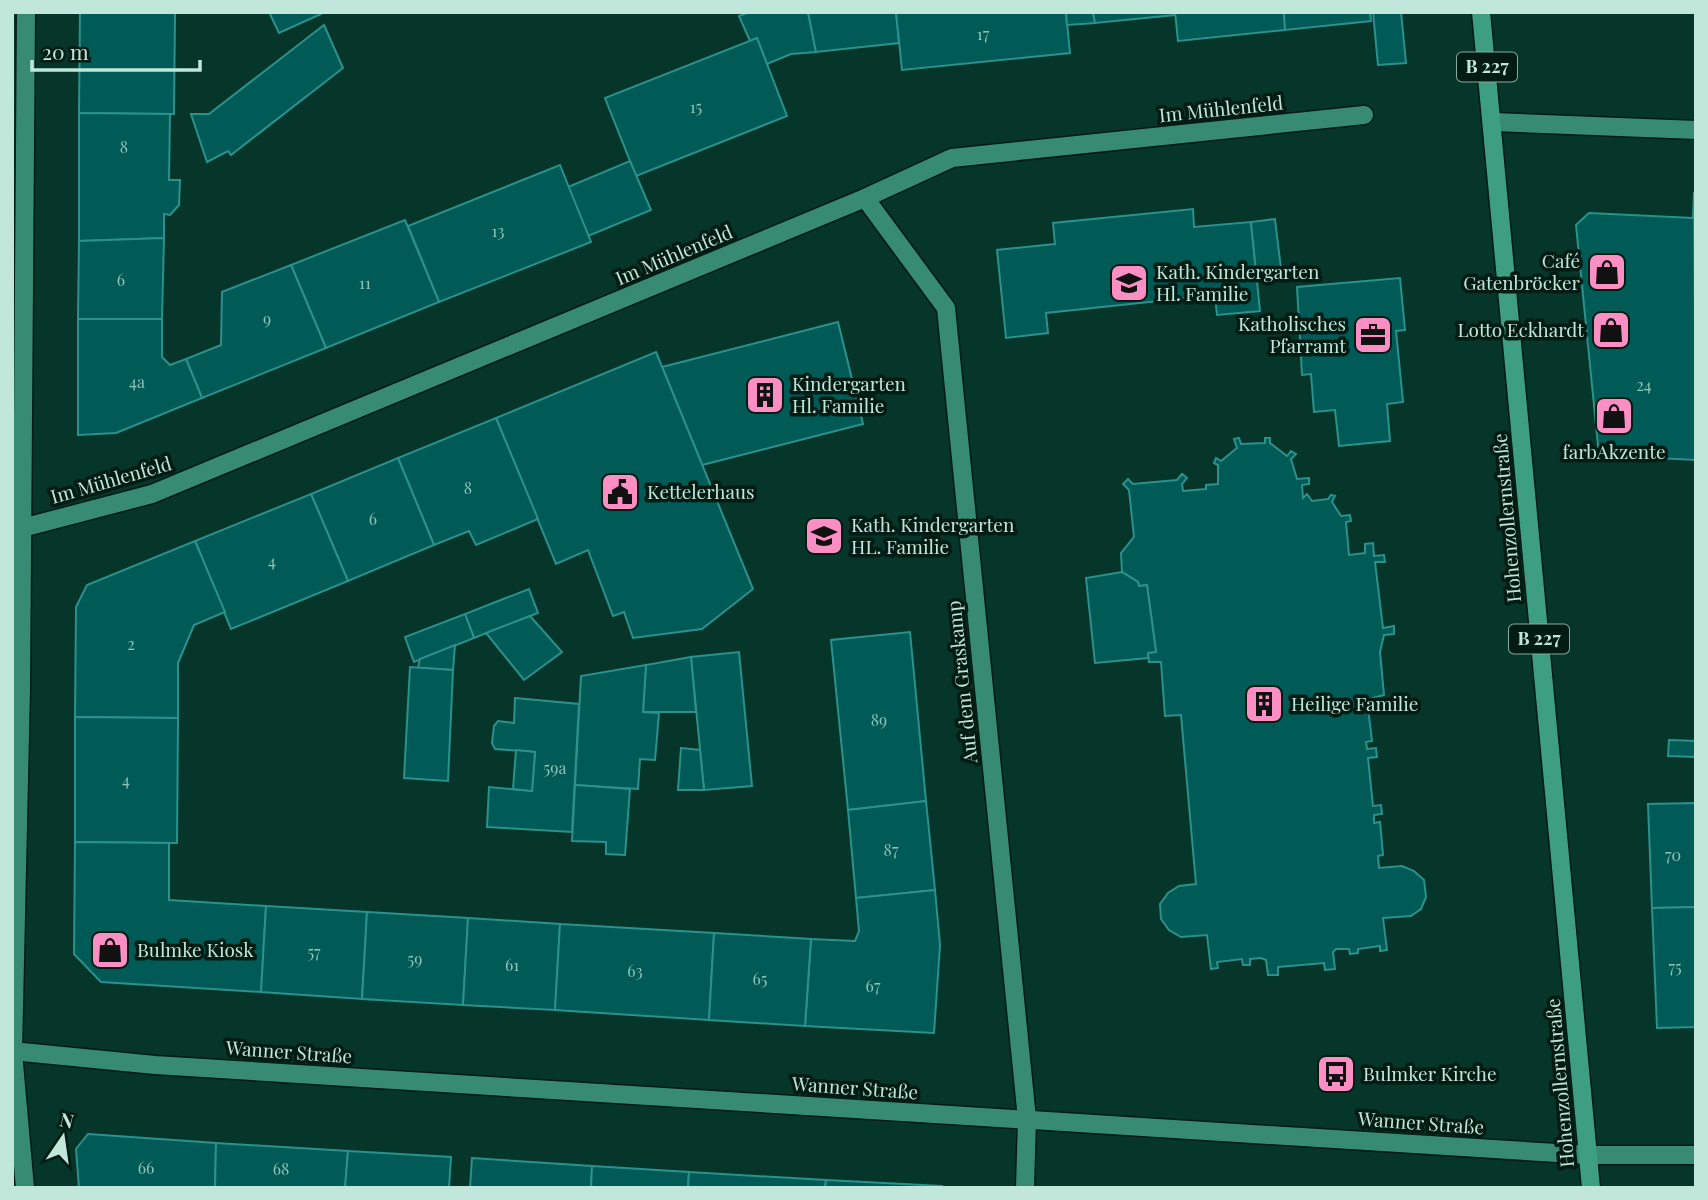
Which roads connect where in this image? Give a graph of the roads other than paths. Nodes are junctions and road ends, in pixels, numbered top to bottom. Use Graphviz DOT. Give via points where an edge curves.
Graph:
graph roads {
  1 [pos="26,12"];
  2 [pos="1481,12"];
  3 [pos="1364,115"];
  4 [pos="1493,122"];
  5 [pos="1696,130"];
  6 [pos="865,198"];
  7 [pos="22,528"];
  8 [pos="13,1051"];
  9 [pos="1027,1119"];
  10 [pos="1588,1155"];
  11 [pos="1696,1155"];
  12 [pos="25,1188"];
  13 [pos="1025,1188"];
  14 [pos="1591,1188"];
  1 -- 7 [label="street"];
  2 -- 4 [label="main road, Hohenzollernstraße / B 227"];
  3 -- 6 [label="street, Im Mühlenfeld" via="952,158"];
  4 -- 5 [label="street"];
  4 -- 10 [label="main road, Hohenzollernstraße / B 227"];
  6 -- 7 [label="street, Im Mühlenfeld" via="152,494"];
  6 -- 9 [label="street, Auf dem Graskamp" via="946,309"];
  7 -- 8 [label="street"];
  8 -- 9 [label="street, Wanner Straße" via="155,1065"];
  8 -- 12 [label="street"];
  9 -- 10 [label="street, Wanner Straße"];
  9 -- 13 [label="street, Auf dem Graskamp"];
  10 -- 11 [label="street, Wanner Straße"];
  10 -- 14 [label="main road, Hohenzollernstraße / B 227"];
}
